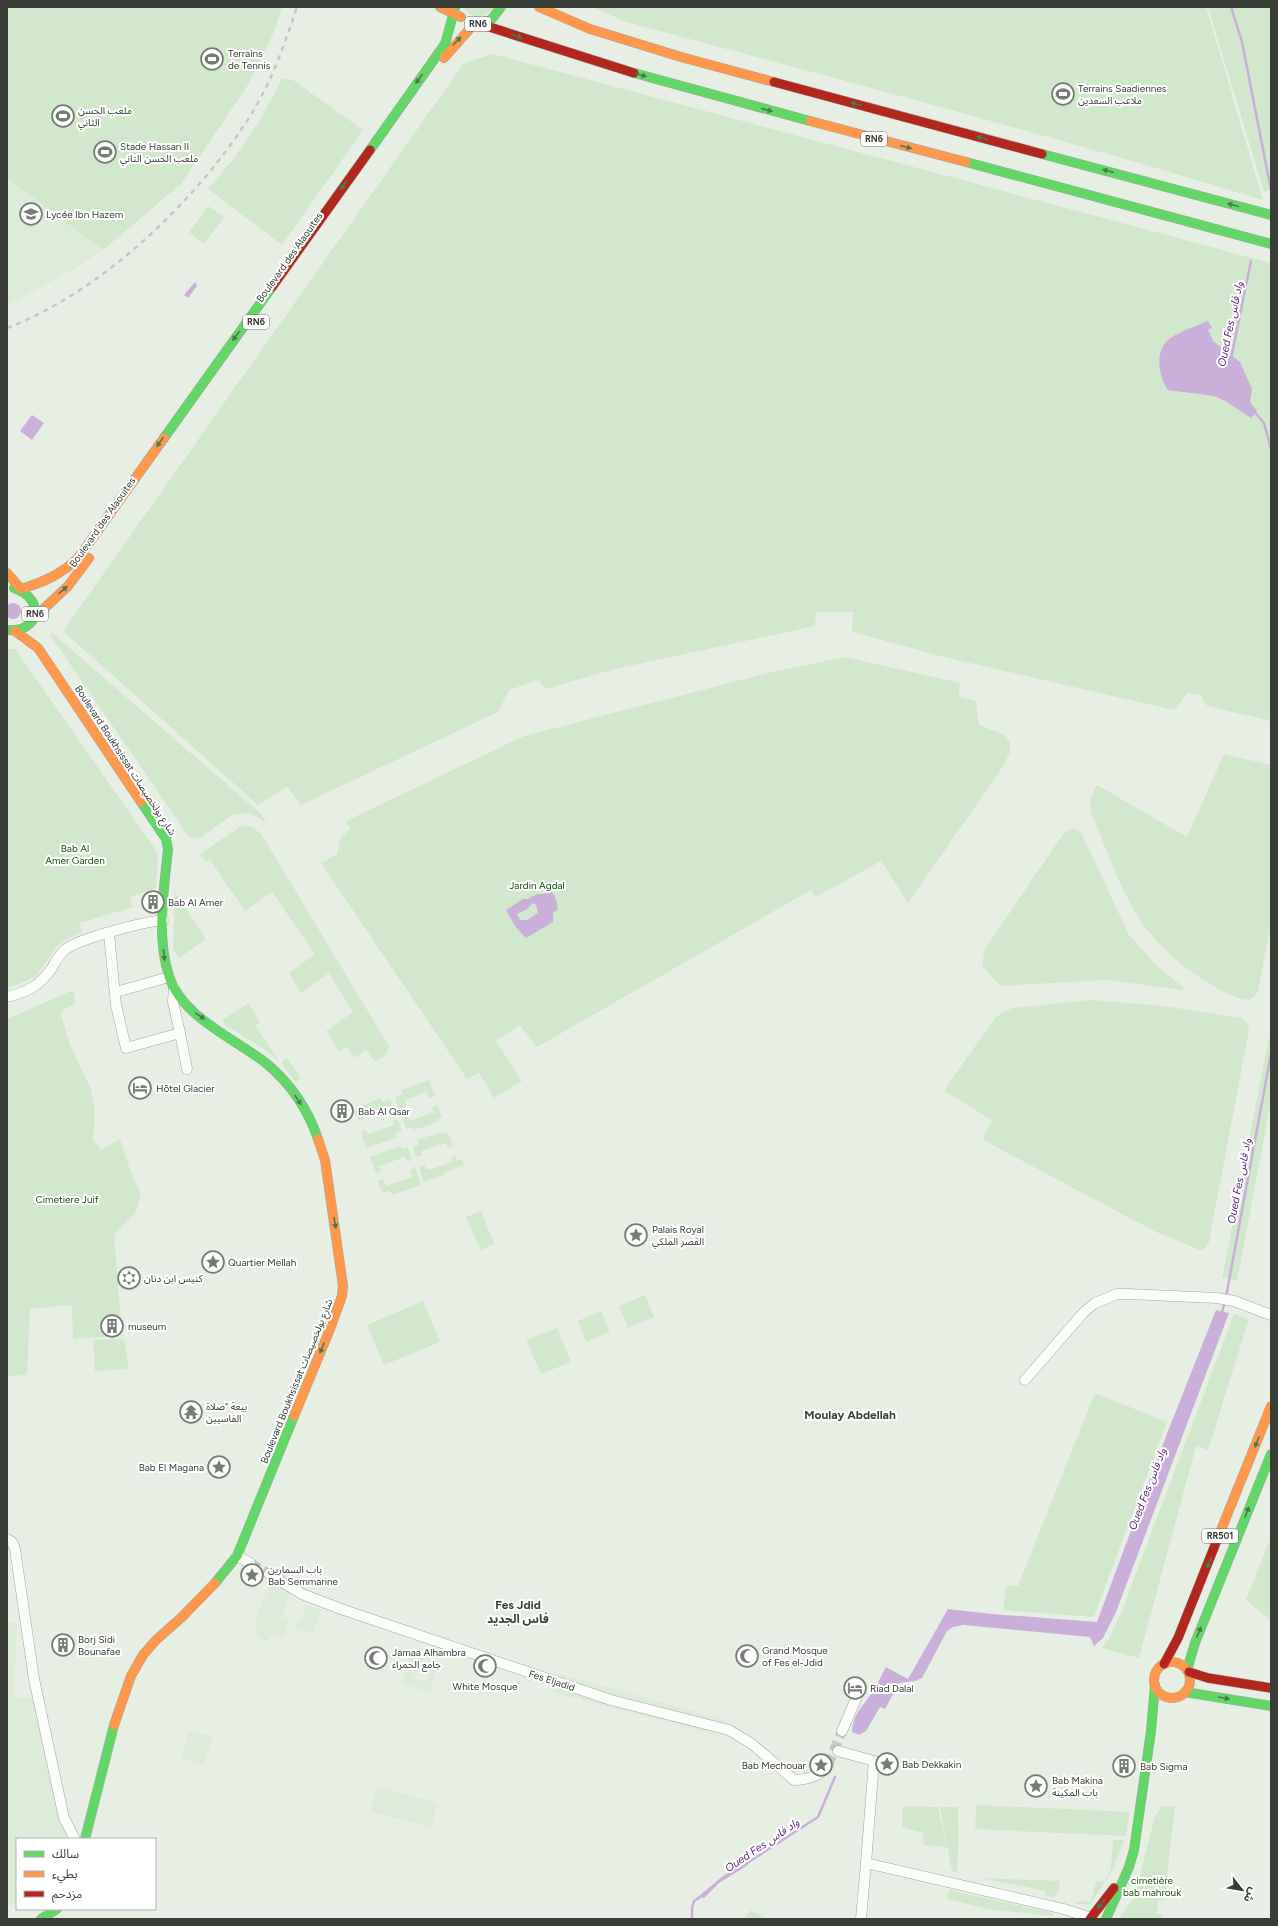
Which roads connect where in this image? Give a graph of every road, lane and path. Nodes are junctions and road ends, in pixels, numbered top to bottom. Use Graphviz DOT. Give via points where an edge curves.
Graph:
graph roads {
  1 [pos="440,7"];
  2 [pos="501,7"];
  3 [pos="540,7"];
  4 [pos="456,11"];
  5 [pos="477,24"];
  6 [pos="1271,215"];
  7 [pos="1271,244"];
  8 [pos="7,573"];
  9 [pos="21,589"];
  10 [pos="7,590"];
  11 [pos="34,619"];
  12 [pos="9,631"];
  13 [pos="38,648"];
  14 [pos="163,920"];
  15 [pos="109,934"];
  16 [pos="169,977"];
  17 [pos="174,988"];
  18 [pos="116,992"];
  19 [pos="7,997"];
  20 [pos="180,1033"];
  21 [pos="187,1069"];
  22 [pos="1271,1315"];
  23 [pos="1025,1380"];
  24 [pos="1271,1406"];
  25 [pos="1271,1454"];
  26 [pos="7,1540"];
  27 [pos="237,1556"];
  28 [pos="250,1563"];
  29 [pos="269,1574"];
  30 [pos="1164,1664"];
  31 [pos="1188,1671"];
  32 [pos="1155,1685"];
  33 [pos="1271,1688"];
  34 [pos="859,1692"];
  35 [pos="1185,1692"];
  36 [pos="1174,1698"];
  37 [pos="1271,1706"];
  38 [pos="842,1731"];
  39 [pos="1151,1732"];
  40 [pos="838,1751"];
  41 [pos="874,1761"];
  42 [pos="887,1764"];
  43 [pos="827,1766"];
  44 [pos="74,1838"];
  45 [pos="85,1838"];
  46 [pos="866,1863"];
  47 [pos="1130,1868"];
  48 [pos="56,1910"];
  49 [pos="58,1910"];
  50 [pos="1090,1918"];
  51 [pos="41,1919"];
  52 [pos="53,1919"];
  53 [pos="861,1919"];
  54 [pos="1106,1919"];
  1 -- 4 [label="main road"];
  2 -- 5 [label="main road, RN6" via="493,19"];
  6 -- 3 [label="main road, one-way" via="681,58 590,29"];
  4 -- 5 [label="main road, RN6"];
  4 -- 9 [label="main road, Boulevard des Alaouites / RN6, one-way" via="445,44 79,557 53,579"];
  5 -- 7 [label="main road, RN6, one-way" via="680,86"];
  11 -- 5 [label="main road, Boulevard des Alaouites / RN6, one-way" via="76,577 451,47"];
  8 -- 9 [label="main road"];
  9 -- 10 [label="main road, RN6"];
  9 -- 11 [label="main road, RN6" via="32,598 36,610"];
  11 -- 12 [label="main road, RN6" via="22,630"];
  11 -- 13 [label="main road" via="33,631"];
  12 -- 13 [label="main road"];
  13 -- 14 [label="main road, Boulevard Boukhsissat شارع بولخصيصات" via="166,839 168,848"];
  14 -- 15 [label="street" via="147,922"];
  14 -- 16 [label="main road, Boulevard Boukhsissat شارع بولخصيصات, one-way" via="164,957"];
  15 -- 18 [label="street"];
  15 -- 19 [label="street" via="68,947 39,984"];
  16 -- 17 [label="main road, Boulevard Boukhsissat شارع بولخصيصات"];
  16 -- 18 [label="street"];
  17 -- 20 [label="street" via="173,1002"];
  17 -- 27 [label="main road, Boulevard Boukhsissat شارع بولخصيصات, one-way" via="194,1012 276,1071 304,1108 321,1144 325,1160 341,1265 342,1296"];
  18 -- 20 [label="street" via="116,1005 126,1048"];
  20 -- 21 [label="street"];
  22 -- 23 [label="street" via="1234,1301 1217,1298 1117,1294 1095,1303"];
  24 -- 30 [label="main road, RR501, one-way" via="1181,1632"];
  31 -- 25 [label="main road, RR501, one-way" via="1195,1643"];
  26 -- 44 [label="street" via="12,1542 15,1549 34,1679 64,1818"];
  27 -- 28 [label="street"];
  27 -- 45 [label="main road, Boulevard Boukhsissat شارع بولخصيصات" via="183,1616 151,1645 130,1678 119,1709"];
  29 -- 43 [label="street, Fes Eljadid" via="302,1594 341,1609 611,1700 729,1730 752,1744 794,1780 810,1778"];
  30 -- 31 [label="main road" via="1177,1662"];
  30 -- 32 [label="main road, RR501" via="1157,1670"];
  31 -- 33 [label="main road" via="1208,1678"];
  31 -- 35 [label="main road, RR501" via="1190,1683"];
  32 -- 36 [label="main road" via="1162,1695"];
  32 -- 39 [label="main road"];
  34 -- 38 [label="street"];
  35 -- 36 [label="main road"];
  35 -- 37 [label="main road, one-way"];
  36 -- 39 [label="main road"];
  39 -- 47 [label="main road"];
  40 -- 41 [label="street"];
  41 -- 42 [label="street"];
  41 -- 46 [label="street"];
  46 -- 50 [label="street" via="1064,1909"];
  46 -- 53 [label="street"];
  47 -- 50 [label="main road, one-way"];
  47 -- 54 [label="main road"];
  48 -- 51 [label="main road"];
  49 -- 52 [label="main road"];
}
